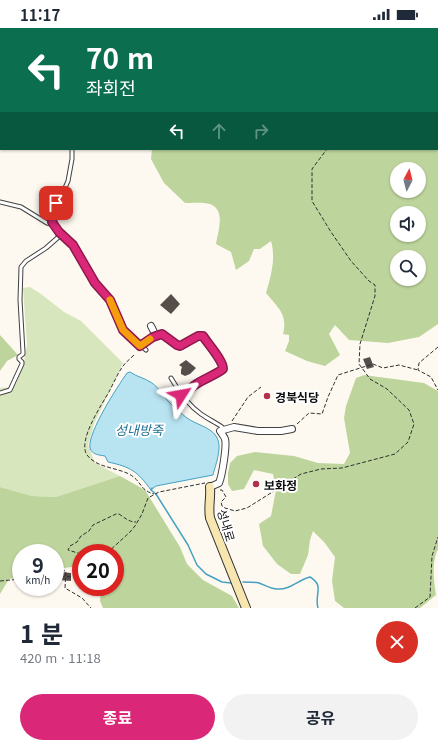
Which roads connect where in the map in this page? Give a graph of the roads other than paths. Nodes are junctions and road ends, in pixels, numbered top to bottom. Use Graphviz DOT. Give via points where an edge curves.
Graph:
graph roads {
  1 [pos="72,150"];
  2 [pos="0,202"];
  3 [pos="54,225"];
  4 [pos="62,234"];
  5 [pos="151,326"];
  6 [pos="156,336"];
  7 [pos="140,346"];
  8 [pos="146,350"];
  9 [pos="171,378"];
  10 [pos="0,393"];
  11 [pos="184,398"];
  12 [pos="292,429"];
  13 [pos="220,431"];
  14 [pos="209,485"];
  15 [pos="246,608"];
  1 -- 3 [label="lane" via="68,181 58,196 52,222"];
  2 -- 3 [label="lane" via="21,207"];
  3 -- 4 [label="lane"];
  4 -- 7 [label="lane" via="73,245 95,283 110,300 123,330"];
  4 -- 10 [label="lane" via="26,261 21,268 23,352 19,359 22,364 10,390"];
  5 -- 6 [label="street"];
  6 -- 7 [label="street"];
  6 -- 11 [label="street" via="162,334 180,346 203,336 223,365 221,371 191,388"];
  7 -- 8 [label="lane"];
  9 -- 11 [label="lane"];
  11 -- 13 [label="lane" via="197,411 222,428"];
  12 -- 13 [label="street" via="258,431 234,428"];
  13 -- 14 [label="street" via="225,438 221,479 219,483"];
  14 -- 15 [label="street, 성내로" via="210,518"];
}
